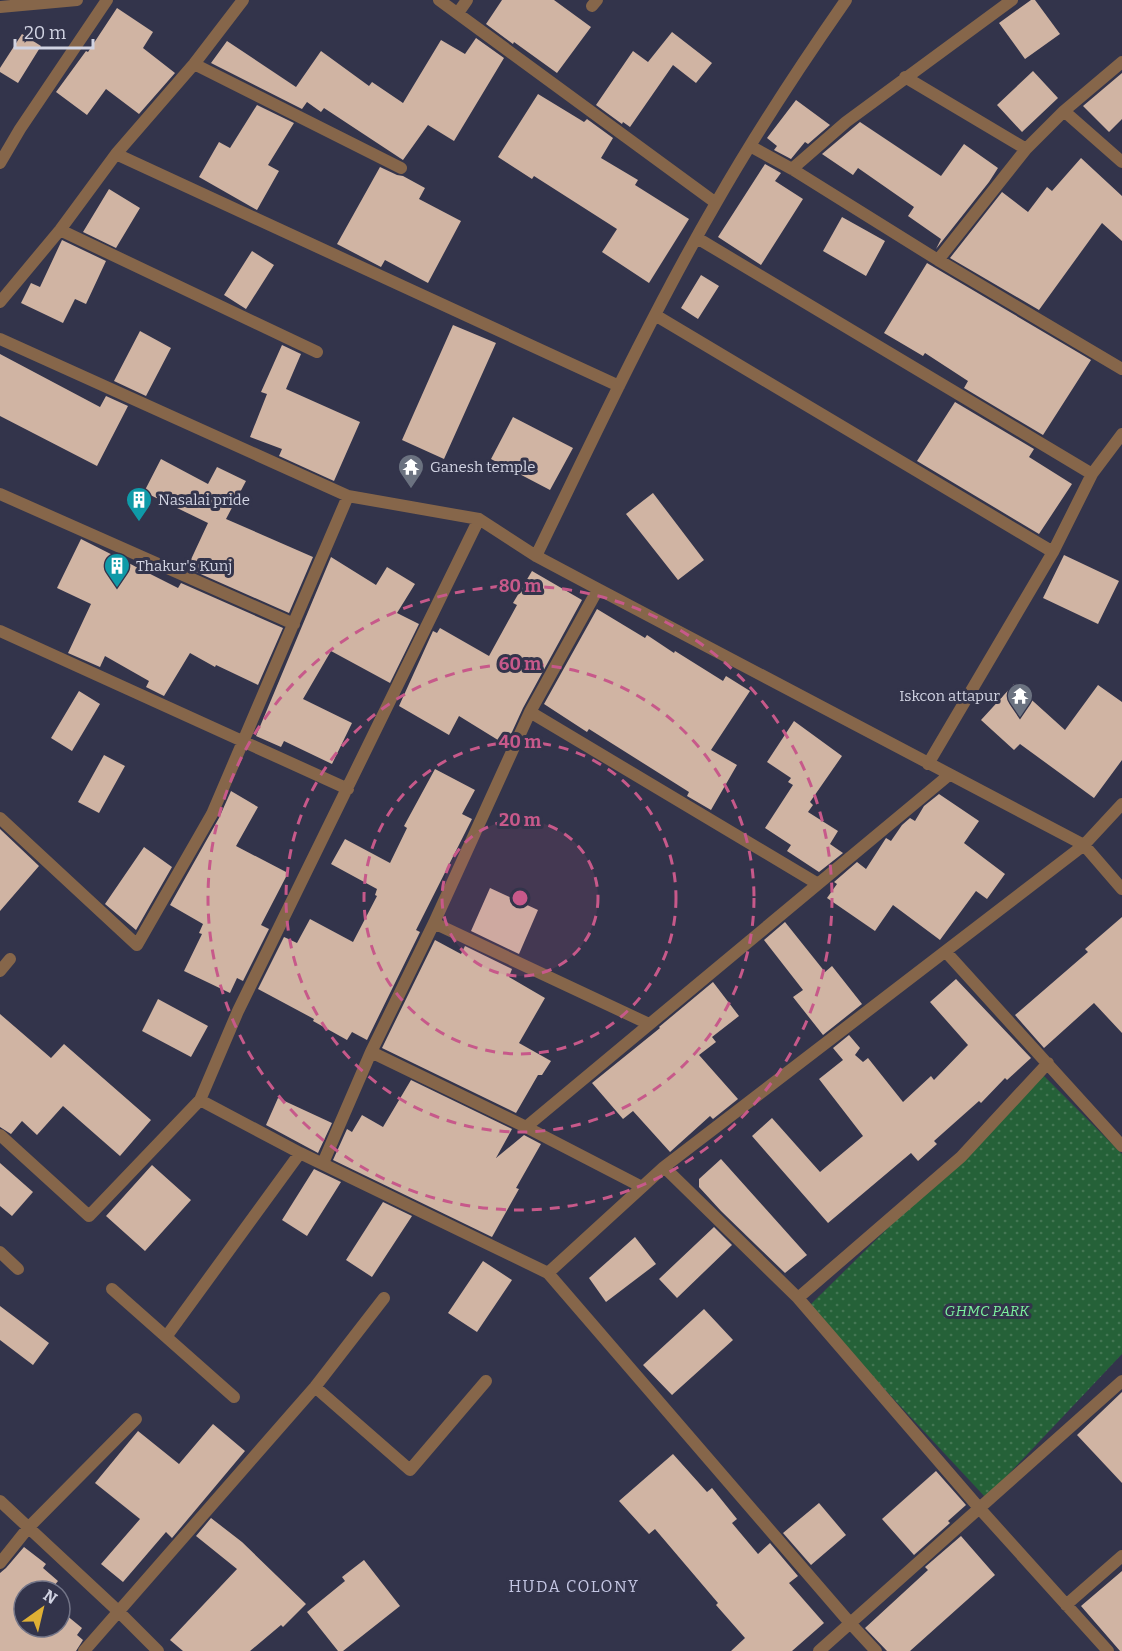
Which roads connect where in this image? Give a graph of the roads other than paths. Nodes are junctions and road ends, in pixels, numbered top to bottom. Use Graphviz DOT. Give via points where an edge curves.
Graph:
graph roads {
  1 [pos="77,0"];
  2 [pos="108,0"];
  3 [pos="243,0"];
  4 [pos="439,0"];
  5 [pos="467,0"];
  6 [pos="846,0"];
  7 [pos="1012,0"];
  8 [pos="0,7"];
  9 [pos="458,13"];
  10 [pos="1122,62"];
  11 [pos="194,64"];
  12 [pos="905,77"];
  13 [pos="1064,111"];
  14 [pos="750,146"];
  15 [pos="1026,149"];
  16 [pos="116,154"];
  17 [pos="1122,162"];
  18 [pos="0,163"];
  19 [pos="401,168"];
  20 [pos="792,169"];
  21 [pos="716,203"];
  22 [pos="60,230"];
  23 [pos="697,238"];
  24 [pos="938,260"];
  25 [pos="0,302"];
  26 [pos="655,315"];
  27 [pos="0,339"];
  28 [pos="317,352"];
  29 [pos="1122,369"];
  30 [pos="619,386"];
  31 [pos="1122,434"];
  32 [pos="1092,474"];
  33 [pos="0,494"];
  34 [pos="348,496"];
  35 [pos="479,519"];
  36 [pos="1053,552"];
  37 [pos="536,556"];
  38 [pos="598,589"];
  39 [pos="294,624"];
  40 [pos="0,631"];
  41 [pos="530,712"];
  42 [pos="244,743"];
  43 [pos="928,764"];
  44 [pos="949,775"];
  45 [pos="348,789"];
  46 [pos="1122,804"];
  47 [pos="0,818"];
  48 [pos="1084,845"];
  49 [pos="818,884"];
  50 [pos="1122,889"];
  51 [pos="434,923"];
  52 [pos="945,952"];
  53 [pos="10,960"];
  54 [pos="0,970"];
  55 [pos="649,1024"];
  56 [pos="371,1052"];
  57 [pos="1048,1063"];
  58 [pos="200,1100"];
  59 [pos="526,1126"];
  60 [pos="0,1135"];
  61 [pos="1122,1146"];
  62 [pos="300,1153"];
  63 [pos="323,1163"];
  64 [pos="664,1167"];
  65 [pos="642,1187"];
  66 [pos="0,1252"];
  67 [pos="18,1269"];
  68 [pos="548,1273"];
  69 [pos="112,1289"];
  70 [pos="384,1298"];
  71 [pos="798,1298"];
  72 [pos="166,1337"];
  73 [pos="486,1381"];
  74 [pos="1122,1381"];
  75 [pos="315,1387"];
  76 [pos="234,1397"];
  77 [pos="136,1419"];
  78 [pos="0,1501"];
  79 [pos="980,1509"];
  80 [pos="28,1528"];
  81 [pos="1122,1556"];
  82 [pos="0,1563"];
  83 [pos="1066,1605"];
  84 [pos="118,1611"];
  85 [pos="850,1623"];
  86 [pos="84,1651"];
  87 [pos="158,1651"];
  88 [pos="819,1651"];
  89 [pos="876,1651"];
  90 [pos="1108,1651"];
  1 -- 8 [label="street"];
  2 -- 18 [label="street"];
  3 -- 11 [label="street"];
  4 -- 9 [label="street"];
  5 -- 9 [label="street"];
  6 -- 14 [label="street"];
  7 -- 12 [label="street"];
  9 -- 21 [label="street"];
  10 -- 13 [label="street"];
  11 -- 16 [label="street"];
  11 -- 19 [label="street"];
  12 -- 15 [label="street"];
  12 -- 20 [label="street"];
  13 -- 15 [label="street"];
  13 -- 17 [label="street"];
  14 -- 20 [label="street"];
  14 -- 21 [label="street"];
  15 -- 24 [label="street"];
  16 -- 22 [label="street"];
  16 -- 30 [label="street"];
  20 -- 24 [label="street"];
  21 -- 23 [label="street"];
  22 -- 25 [label="street"];
  22 -- 28 [label="street"];
  23 -- 26 [label="street"];
  23 -- 32 [label="street"];
  24 -- 29 [label="street"];
  26 -- 30 [label="street"];
  26 -- 36 [label="street"];
  27 -- 34 [label="street"];
  30 -- 37 [label="street"];
  31 -- 32 [label="street"];
  32 -- 36 [label="street"];
  33 -- 39 [label="street"];
  34 -- 35 [label="street"];
  34 -- 39 [label="street"];
  35 -- 37 [label="street"];
  35 -- 45 [label="street"];
  36 -- 43 [label="street"];
  37 -- 38 [label="street"];
  38 -- 41 [label="street"];
  38 -- 43 [label="street"];
  39 -- 42 [label="street"];
  40 -- 42 [label="street"];
  41 -- 49 [label="street"];
  41 -- 51 [label="street"];
  42 -- 45 [label="street"];
  42 -- 47 [label="street" via="212,814 137,945"];
  43 -- 44 [label="street"];
  44 -- 48 [label="street"];
  44 -- 49 [label="street"];
  45 -- 58 [label="street" via="238,1011"];
  46 -- 48 [label="street"];
  48 -- 50 [label="street"];
  48 -- 52 [label="street"];
  49 -- 55 [label="street"];
  51 -- 55 [label="street"];
  51 -- 56 [label="street"];
  52 -- 57 [label="street"];
  52 -- 64 [label="street"];
  53 -- 54 [label="street"];
  55 -- 59 [label="street"];
  56 -- 59 [label="street"];
  56 -- 63 [label="street"];
  57 -- 61 [label="street"];
  57 -- 71 [label="street" via="961,1157"];
  58 -- 60 [label="street" via="89,1216"];
  58 -- 62 [label="street"];
  59 -- 65 [label="street"];
  62 -- 63 [label="street"];
  62 -- 72 [label="street"];
  63 -- 68 [label="street"];
  64 -- 65 [label="street"];
  64 -- 71 [label="street"];
  65 -- 68 [label="street"];
  66 -- 67 [label="street"];
  68 -- 85 [label="street"];
  69 -- 72 [label="street"];
  70 -- 75 [label="street"];
  71 -- 79 [label="street"];
  72 -- 76 [label="street"];
  73 -- 75 [label="street" via="410,1470"];
  74 -- 79 [label="street"];
  75 -- 84 [label="street"];
  77 -- 80 [label="street"];
  78 -- 80 [label="street"];
  79 -- 83 [label="street"];
  79 -- 85 [label="street"];
  80 -- 82 [label="street"];
  80 -- 84 [label="street"];
  81 -- 83 [label="street"];
  83 -- 90 [label="street"];
  84 -- 86 [label="street"];
  84 -- 87 [label="street"];
  85 -- 88 [label="street"];
  85 -- 89 [label="street"];
}
